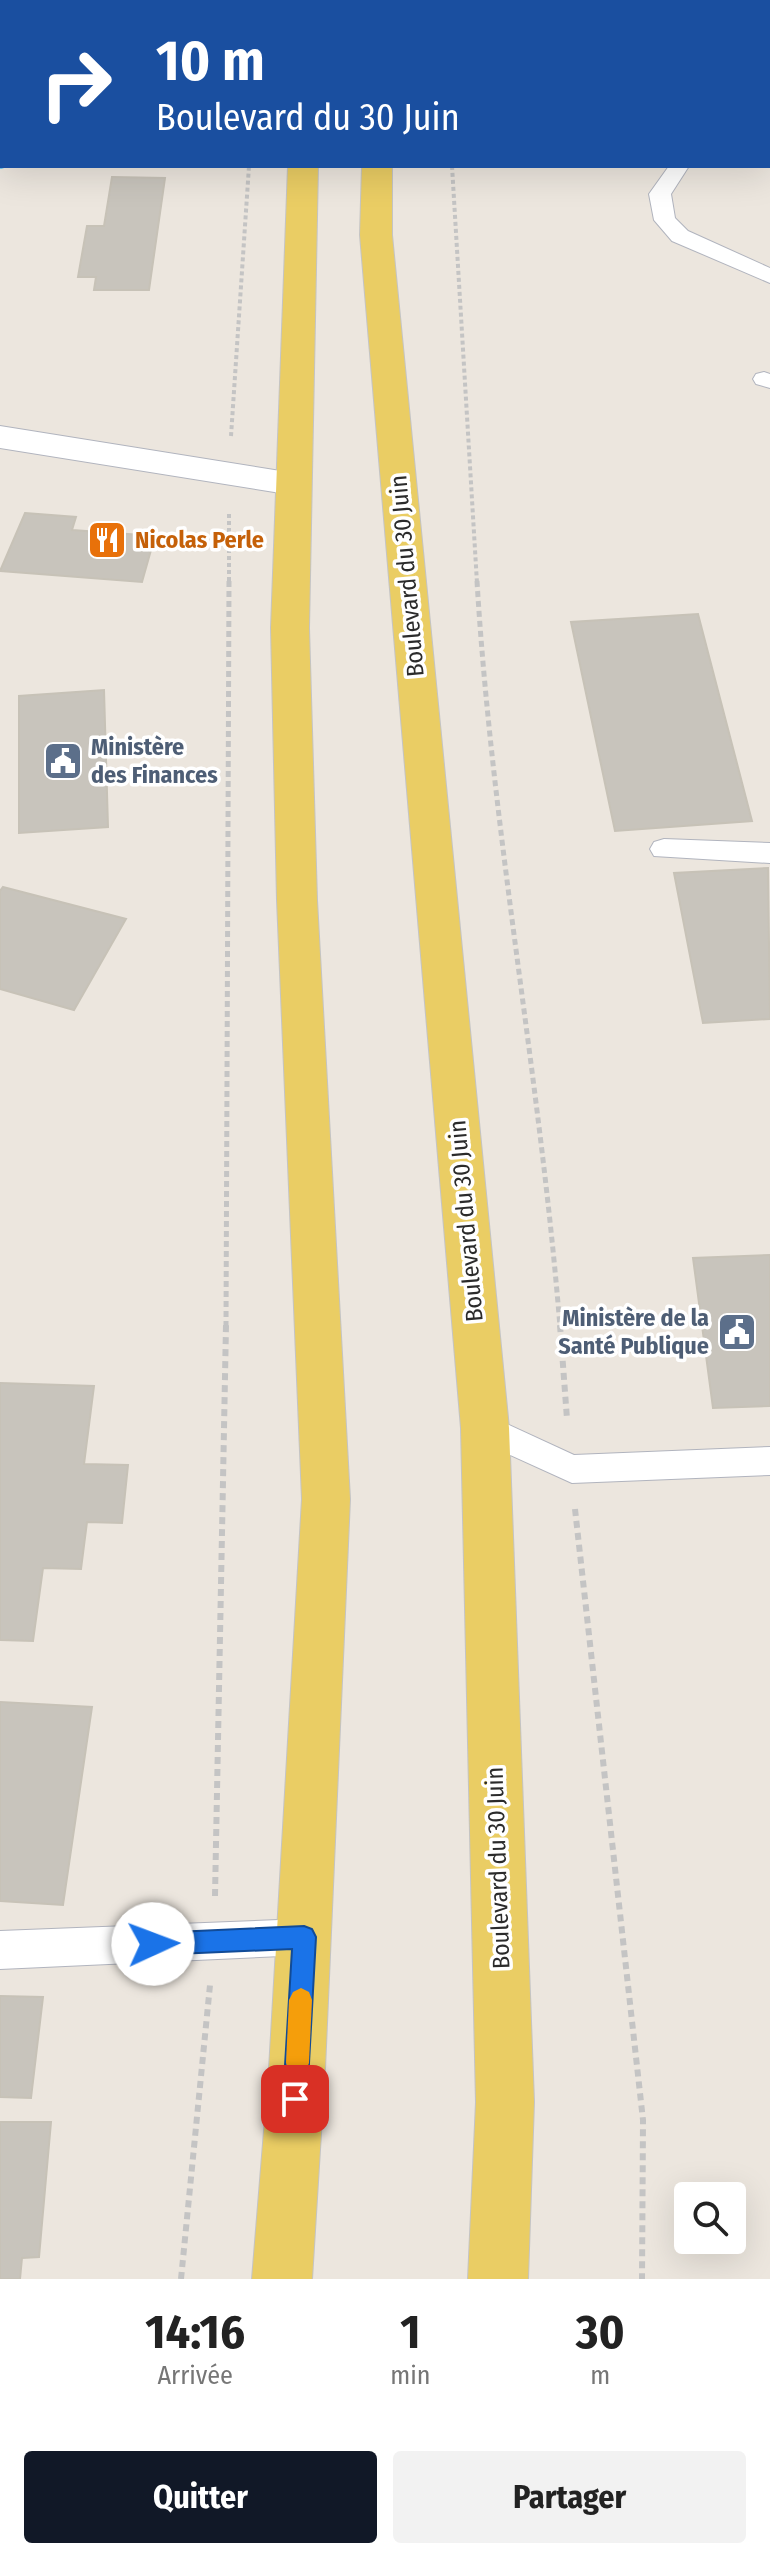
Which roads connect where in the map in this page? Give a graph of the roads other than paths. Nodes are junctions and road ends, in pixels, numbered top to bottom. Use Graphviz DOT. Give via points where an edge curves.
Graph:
graph roads {
  1 [pos="303,168"];
  2 [pos="377,168"];
  3 [pos="678,168"];
  4 [pos="770,276"];
  5 [pos="0,437"];
  6 [pos="293,484"];
  7 [pos="664,849"];
  8 [pos="770,853"];
  9 [pos="485,1428"];
  10 [pos="770,1461"];
  11 [pos="304,1937"];
  12 [pos="0,1950"];
  13 [pos="282,2279"];
  14 [pos="498,2279"];
  1 -- 6 [label="main road"];
  2 -- 9 [label="main road, Boulevard du 30 Juin" via="376,235"];
  3 -- 4 [label="lane" via="660,194 665,220 680,236"];
  5 -- 6 [label="street"];
  6 -- 11 [label="main road" via="290,628 297,900 326,1499"];
  7 -- 8 [label="lane"];
  9 -- 10 [label="lane" via="572,1469"];
  9 -- 14 [label="main road, Boulevard du 30 Juin" via="505,2102"];
  11 -- 12 [label="lane"];
  11 -- 13 [label="main road"];
}
